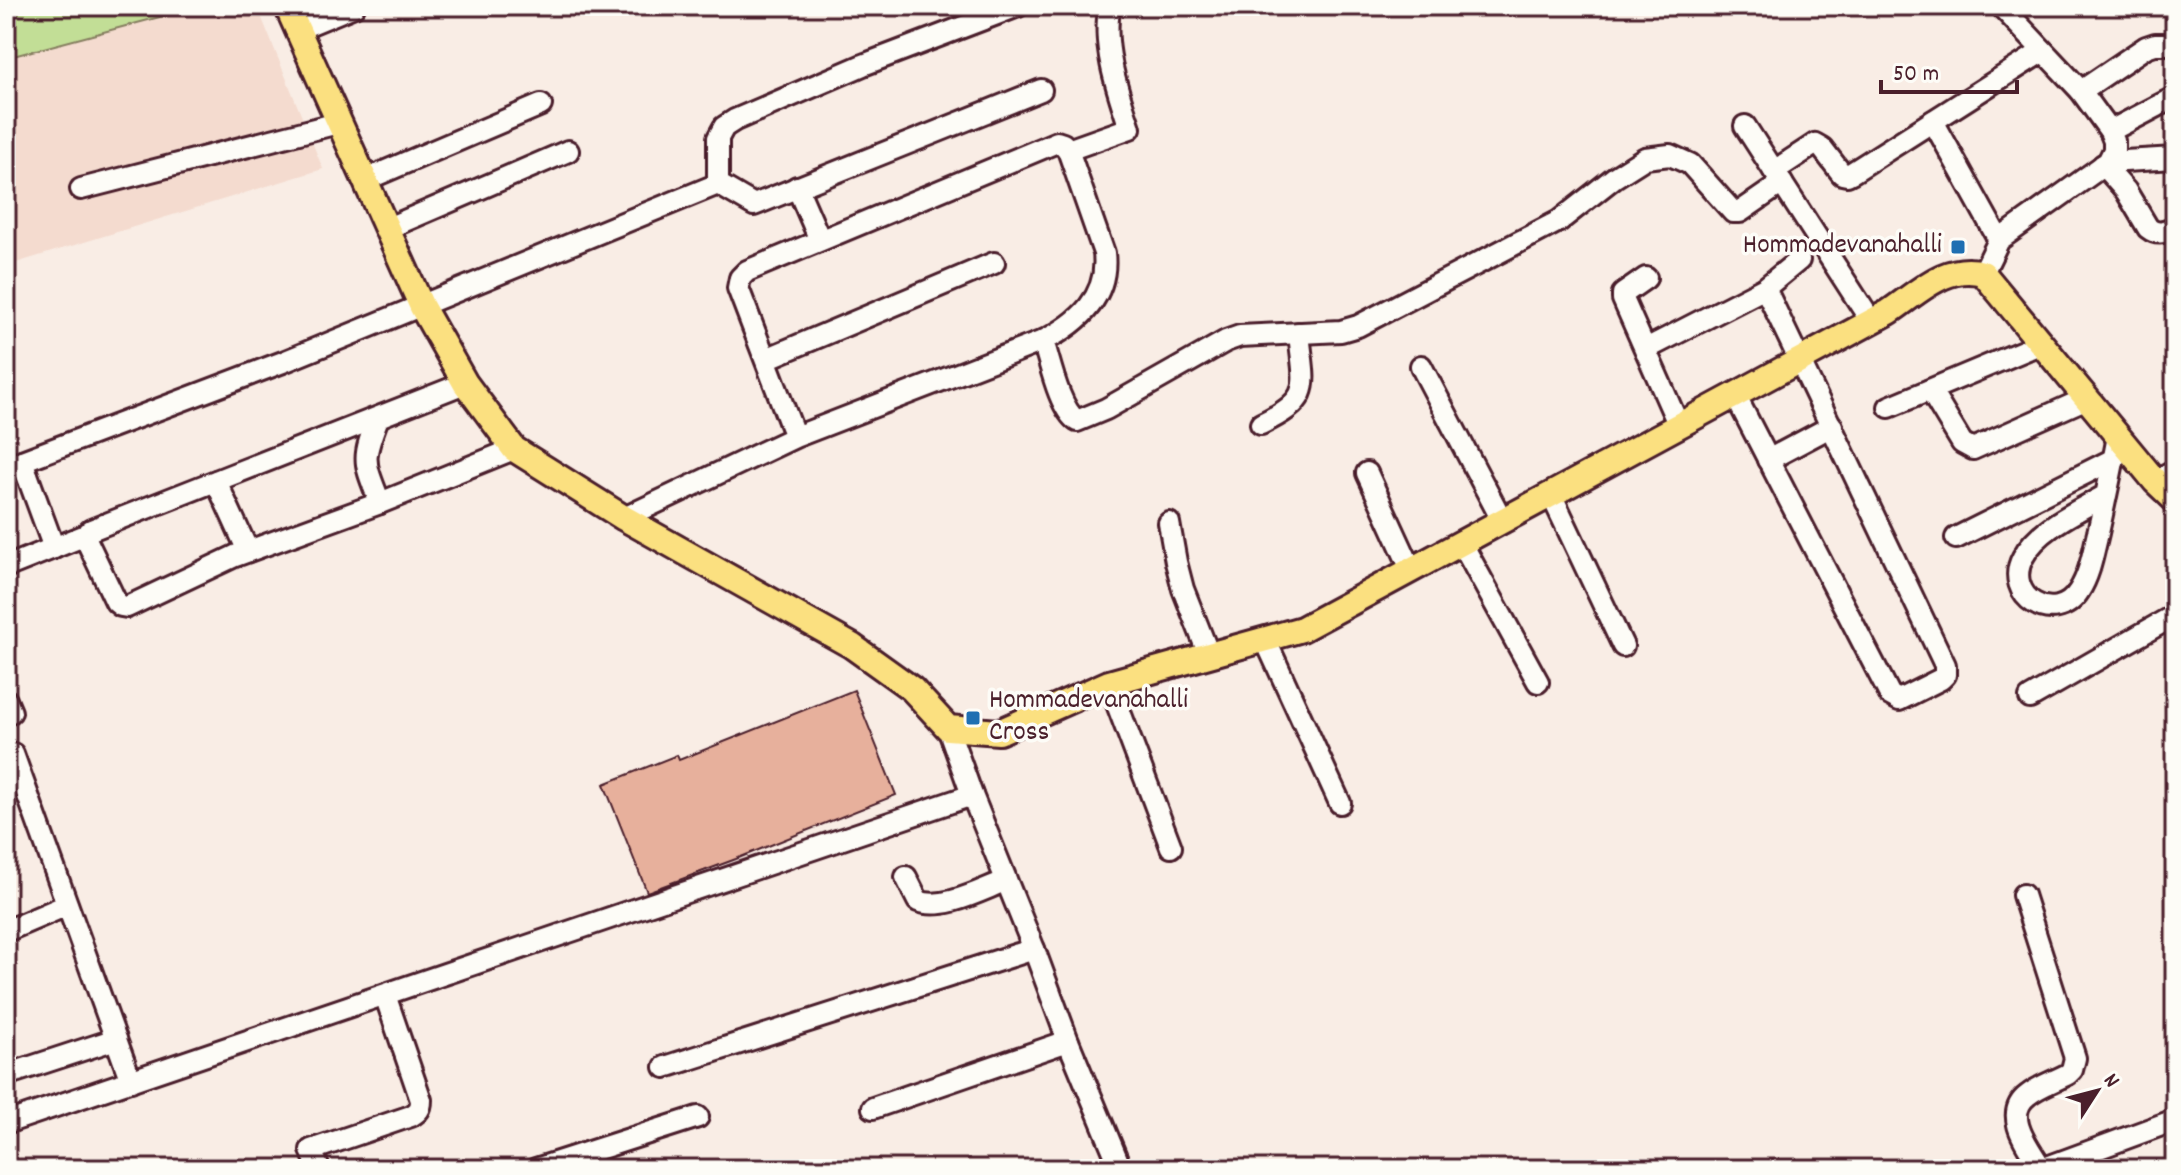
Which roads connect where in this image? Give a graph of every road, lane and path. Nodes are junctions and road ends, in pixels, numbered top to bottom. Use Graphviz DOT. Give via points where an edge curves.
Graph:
graph roads {
  1 [pos="287,6"];
  2 [pos="354,6"];
  3 [pos="1018,6"];
  4 [pos="1110,6"];
  5 [pos="2001,6"];
  6 [pos="296,30"];
  7 [pos="2175,44"];
  8 [pos="2043,51"];
  9 [pos="1041,90"];
  10 [pos="2081,91"];
  11 [pos="2175,97"];
  12 [pos="541,105"];
  13 [pos="1933,121"];
  14 [pos="338,123"];
  15 [pos="1745,126"];
  16 [pos="2110,131"];
  17 [pos="1068,150"];
  18 [pos="568,151"];
  19 [pos="2175,158"];
  20 [pos="2106,163"];
  21 [pos="1778,177"];
  22 [pos="365,180"];
  23 [pos="718,184"];
  24 [pos="797,187"];
  25 [pos="81,189"];
  26 [pos="388,228"];
  27 [pos="2175,228"];
  28 [pos="820,240"];
  29 [pos="1999,240"];
  30 [pos="1799,260"];
  31 [pos="994,263"];
  32 [pos="1983,273"];
  33 [pos="1646,278"];
  34 [pos="1765,288"];
  35 [pos="422,307"];
  36 [pos="1871,321"];
  37 [pos="1299,333"];
  38 [pos="1043,341"];
  39 [pos="2042,343"];
  40 [pos="1646,349"];
  41 [pos="766,359"];
  42 [pos="1800,360"];
  43 [pos="1421,366"];
  44 [pos="465,383"];
  45 [pos="1930,390"];
  46 [pos="1735,395"];
  47 [pos="2087,398"];
  48 [pos="1889,407"];
  49 [pos="378,418"];
  50 [pos="1261,424"];
  51 [pos="1679,426"];
  52 [pos="1832,426"];
  53 [pos="795,437"];
  54 [pos="2116,447"];
  55 [pos="514,449"];
  56 [pos="1768,460"];
  57 [pos="14,464"];
  58 [pos="1367,473"];
  59 [pos="2165,476"];
  60 [pos="216,481"];
  61 [pos="1551,494"];
  62 [pos="2106,495"];
  63 [pos="2175,500"];
  64 [pos="380,503"];
  65 [pos="624,518"];
  66 [pos="1502,520"];
  67 [pos="1169,523"];
  68 [pos="86,535"];
  69 [pos="1956,538"];
  70 [pos="1461,542"];
  71 [pos="54,548"];
  72 [pos="248,551"];
  73 [pos="6,567"];
  74 [pos="1411,569"];
  75 [pos="2175,615"];
  76 [pos="1265,639"];
  77 [pos="1623,646"];
  78 [pos="1209,655"];
  79 [pos="1538,682"];
  80 [pos="1109,683"];
  81 [pos="2030,698"];
  82 [pos="6,700"];
  83 [pos="6,715"];
  84 [pos="948,728"];
  85 [pos="6,759"];
  86 [pos="972,795"];
  87 [pos="1340,803"];
  88 [pos="1171,847"];
  89 [pos="906,877"];
  90 [pos="1005,881"];
  91 [pos="2023,895"];
  92 [pos="67,905"];
  93 [pos="6,931"];
  94 [pos="1034,949"];
  95 [pos="385,995"];
  96 [pos="116,1039"];
  97 [pos="1068,1041"];
  98 [pos="665,1067"];
  99 [pos="6,1075"];
  100 [pos="131,1081"];
  101 [pos="873,1108"];
  102 [pos="698,1117"];
  103 [pos="2175,1120"];
  104 [pos="6,1123"];
  105 [pos="319,1169"];
  106 [pos="536,1169"];
  107 [pos="1121,1169"];
  108 [pos="2042,1169"];
  1 -- 6 [label="main road"];
  2 -- 6 [label="street"];
  3 -- 23 [label="street" via="735,120 718,138"];
  4 -- 17 [label="street" via="1106,23 1115,82 1130,128"];
  5 -- 8 [label="street"];
  6 -- 14 [label="main road"];
  7 -- 10 [label="street" via="2138,51"];
  8 -- 10 [label="street"];
  8 -- 13 [label="street"];
  9 -- 24 [label="street"];
  10 -- 16 [label="street"];
  11 -- 16 [label="street"];
  12 -- 22 [label="street"];
  13 -- 21 [label="street" via="1847,175 1815,144"];
  13 -- 29 [label="street"];
  14 -- 22 [label="main road"];
  14 -- 25 [label="street"];
  15 -- 21 [label="street"];
  16 -- 20 [label="street" via="2114,150"];
  17 -- 28 [label="street" via="1057,142"];
  17 -- 38 [label="street" via="1106,269 1091,304"];
  18 -- 26 [label="street"];
  19 -- 20 [label="street"];
  20 -- 27 [label="street" via="2148,228 2160,234"];
  20 -- 29 [label="street"];
  21 -- 36 [label="street"];
  21 -- 37 [label="street" via="1740,212 1733,212 1690,164 1670,155 1645,158 1559,221 1358,326"];
  22 -- 26 [label="main road"];
  23 -- 24 [label="street" via="754,205"];
  23 -- 35 [label="street"];
  24 -- 28 [label="street"];
  26 -- 35 [label="main road"];
  28 -- 41 [label="street" via="740,278 738,288"];
  29 -- 32 [label="street"];
  30 -- 34 [label="street"];
  31 -- 41 [label="street"];
  32 -- 36 [label="main road" via="1970,269 1943,275"];
  32 -- 39 [label="main road"];
  33 -- 40 [label="street" via="1623,294"];
  34 -- 40 [label="street"];
  34 -- 42 [label="street"];
  35 -- 44 [label="main road"];
  35 -- 57 [label="street"];
  36 -- 42 [label="main road"];
  37 -- 38 [label="street" via="1226,341 1077,421 1063,402"];
  37 -- 50 [label="street" via="1304,382 1299,399"];
  38 -- 53 [label="street"];
  39 -- 45 [label="street"];
  39 -- 47 [label="main road"];
  40 -- 51 [label="street"];
  41 -- 53 [label="street"];
  42 -- 46 [label="main road"];
  42 -- 52 [label="street"];
  43 -- 66 [label="street"];
  44 -- 49 [label="street"];
  44 -- 55 [label="main road"];
  45 -- 47 [label="street" via="1962,443 1973,449"];
  45 -- 48 [label="street"];
  46 -- 51 [label="main road"];
  46 -- 56 [label="street"];
  47 -- 54 [label="main road"];
  49 -- 60 [label="street"];
  49 -- 64 [label="street" via="365,455"];
  51 -- 61 [label="main road"];
  52 -- 56 [label="street"];
  52 -- 56 [label="street" via="1945,665 1941,679 1899,700 1890,695"];
  53 -- 65 [label="street"];
  54 -- 59 [label="main road"];
  54 -- 62 [label="street"];
  54 -- 69 [label="street"];
  55 -- 64 [label="street"];
  55 -- 65 [label="main road"];
  57 -- 71 [label="street"];
  58 -- 74 [label="street"];
  59 -- 63 [label="main road"];
  60 -- 68 [label="street"];
  60 -- 72 [label="street"];
  61 -- 66 [label="main road"];
  61 -- 77 [label="street"];
  62 -- 62 [label="street" via="2092,559 2077,594 2053,609 2038,606 2020,587 2023,557 2058,522"];
  64 -- 72 [label="street"];
  65 -- 84 [label="main road" via="852,646 912,689"];
  66 -- 70 [label="main road"];
  67 -- 78 [label="street" via="1183,589"];
  68 -- 71 [label="street"];
  68 -- 72 [label="street" via="116,602 127,607"];
  70 -- 74 [label="main road"];
  70 -- 79 [label="street"];
  71 -- 73 [label="street"];
  74 -- 76 [label="main road" via="1302,629"];
  75 -- 81 [label="street"];
  76 -- 78 [label="main road"];
  76 -- 87 [label="street"];
  78 -- 80 [label="main road"];
  80 -- 84 [label="main road" via="999,732"];
  80 -- 88 [label="street"];
  82 -- 83 [label="street" via="11,712"];
  84 -- 86 [label="street"];
  85 -- 92 [label="street" via="13,754"];
  86 -- 90 [label="street"];
  86 -- 95 [label="street"];
  89 -- 90 [label="street" via="918,901 928,905"];
  90 -- 94 [label="street"];
  91 -- 108 [label="street" via="2075,1058 2068,1074 2029,1094 2018,1111 2020,1132"];
  92 -- 93 [label="street"];
  92 -- 96 [label="street"];
  94 -- 97 [label="street"];
  94 -- 98 [label="street"];
  95 -- 100 [label="street"];
  95 -- 105 [label="street" via="421,1107 411,1116 311,1150"];
  96 -- 99 [label="street"];
  96 -- 100 [label="street"];
  97 -- 101 [label="street"];
  97 -- 107 [label="street"];
  100 -- 104 [label="street"];
  102 -- 106 [label="street"];
  103 -- 108 [label="street"];
}
